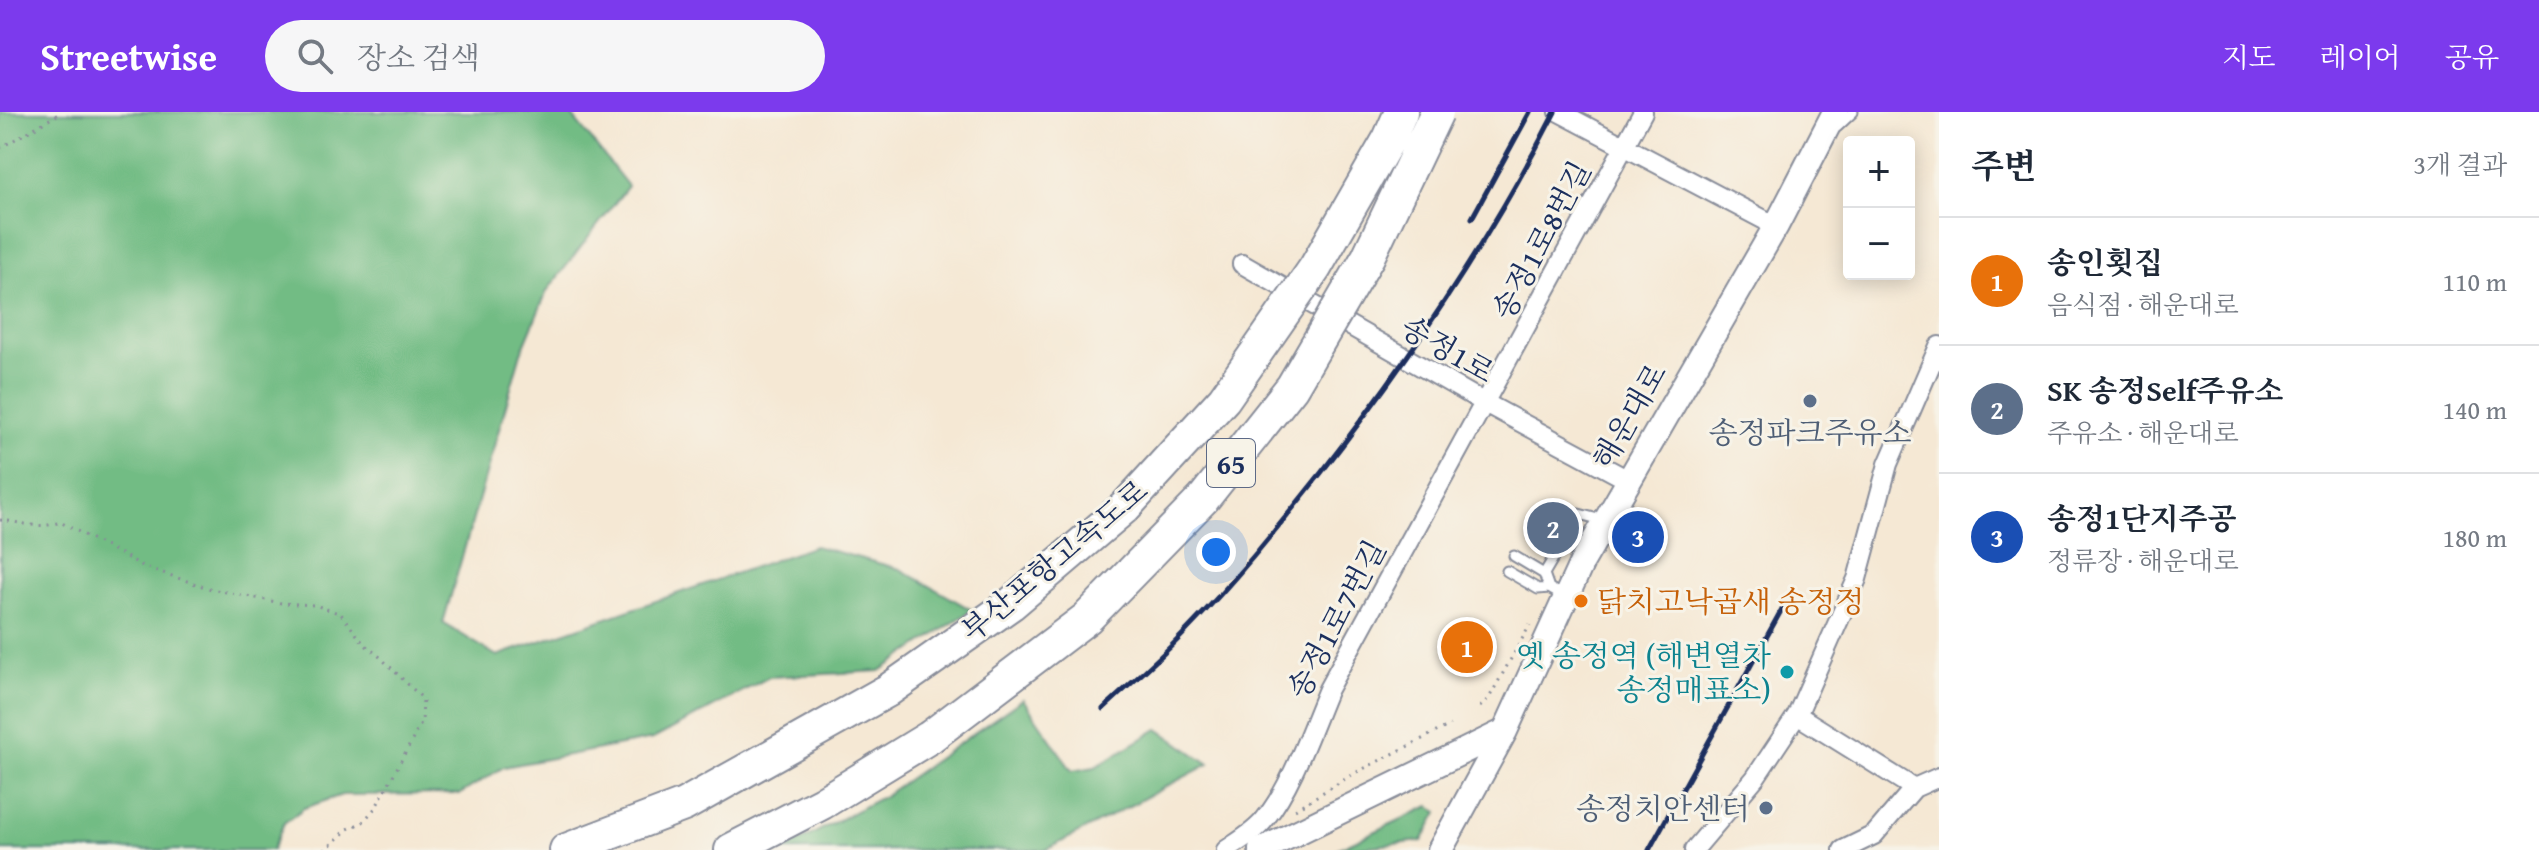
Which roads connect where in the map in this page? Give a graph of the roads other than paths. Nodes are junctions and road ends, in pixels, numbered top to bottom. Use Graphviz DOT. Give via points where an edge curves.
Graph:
graph roads {
  1 [pos="1401,112"];
  2 [pos="1437,112"];
  3 [pos="1559,112"];
  4 [pos="1643,112"];
  5 [pos="1835,112"];
  6 [pos="1853,112"];
  7 [pos="1819,142"];
  8 [pos="1624,147"];
  9 [pos="1776,226"];
  10 [pos="1242,264"];
  11 [pos="1939,346"];
  12 [pos="1485,403"];
  13 [pos="1628,480"];
  14 [pos="1605,521"];
  15 [pos="1514,556"];
  16 [pos="1507,571"];
  17 [pos="1544,574"];
  18 [pos="1558,593"];
  19 [pos="1797,715"];
  20 [pos="1505,731"];
  21 [pos="1939,777"];
  22 [pos="1914,788"];
  23 [pos="566,850"];
  24 [pos="731,850"];
  25 [pos="1226,850"];
  26 [pos="1261,850"];
  27 [pos="1440,850"];
  28 [pos="1694,850"];
  29 [pos="1843,850"];
  1 -- 23 [label="highway, 부산포항고속도로 / 65, bridge" via="1315,268 1224,399 1113,517 1011,604 887,691 684,805"];
  2 -- 24 [label="highway, 부산포항고속도로 / 65, bridge" via="1368,257 1292,387 1204,498 1087,618 930,737 822,803"];
  3 -- 8 [label="street, 송정1로8번길"];
  4 -- 8 [label="street, 송정1로8번길"];
  5 -- 7 [label="main road, 해운대로"];
  6 -- 7 [label="lane"];
  7 -- 9 [label="main road, 해운대로"];
  8 -- 9 [label="street"];
  8 -- 12 [label="street, 송정1로8번길"];
  9 -- 13 [label="main road, 해운대로"];
  10 -- 12 [label="street, 송정1로"];
  11 -- 19 [label="street" via="1888,464 1857,579"];
  12 -- 13 [label="street, 송정1로"];
  12 -- 25 [label="street, 송정1로7번길" via="1328,689 1295,767 1265,820"];
  13 -- 14 [label="main road, 해운대로"];
  14 -- 17 [label="lane" via="1579,514"];
  14 -- 18 [label="main road, 해운대로"];
  15 -- 17 [label="lane"];
  16 -- 18 [label="lane" via="1538,589"];
  17 -- 18 [label="lane"];
  18 -- 20 [label="main road, 해운대로"];
  19 -- 22 [label="street"];
  19 -- 28 [label="street" via="1755,778"];
  20 -- 26 [label="main road"];
  20 -- 27 [label="main road, 해운대로"];
  21 -- 22 [label="street"];
  22 -- 29 [label="street" via="1874,835"];
}
